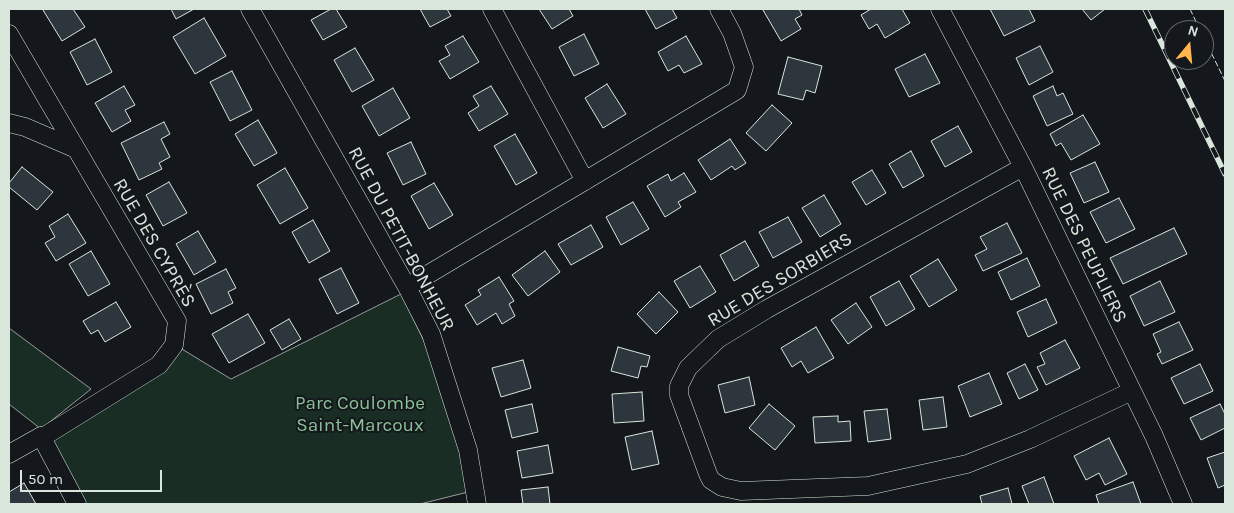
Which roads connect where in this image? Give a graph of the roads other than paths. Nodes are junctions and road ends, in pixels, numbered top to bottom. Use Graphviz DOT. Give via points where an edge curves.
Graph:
graph roads {
  1 [pos="250,9"];
  2 [pos="492,9"];
  3 [pos="719,9"];
  4 [pos="940,9"];
  5 [pos="9,34"];
  6 [pos="9,123"];
  7 [pos="74,148"];
  8 [pos="1023,167"];
  9 [pos="585,181"];
  10 [pos="408,287"];
  11 [pos="1132,391"];
  12 [pos="40,436"];
  13 [pos="9,454"];
  14 [pos="77,504"];
  15 [pos="477,504"];
  16 [pos="1184,504"];
  1 -- 10 [label="street, RUE DU PETIT-BONHEUR"];
  2 -- 9 [label="street"];
  3 -- 9 [label="street" via="744,67 736,90"];
  4 -- 8 [label="street, RUE DES PEUPLIERS"];
  5 -- 7 [label="street, RUE DES CYPRÈS"];
  6 -- 7 [label="street"];
  7 -- 12 [label="street, RUE DES CYPRÈS" via="177,321 174,345 159,365"];
  8 -- 11 [label="street, RUE DES PEUPLIERS"];
  8 -- 11 [label="street, RUE DES SORBIERS" via="767,309 718,339 688,368 679,386 679,396 708,474 722,487 741,490 868,486 967,464 1030,439"];
  9 -- 10 [label="street"];
  10 -- 15 [label="street, RUE DU PETIT-BONHEUR" via="431,334 468,450"];
  11 -- 16 [label="street, RUE DES PEUPLIERS"];
  12 -- 13 [label="street, RUE DES CYPRÈS"];
  12 -- 14 [label="street"];
}
